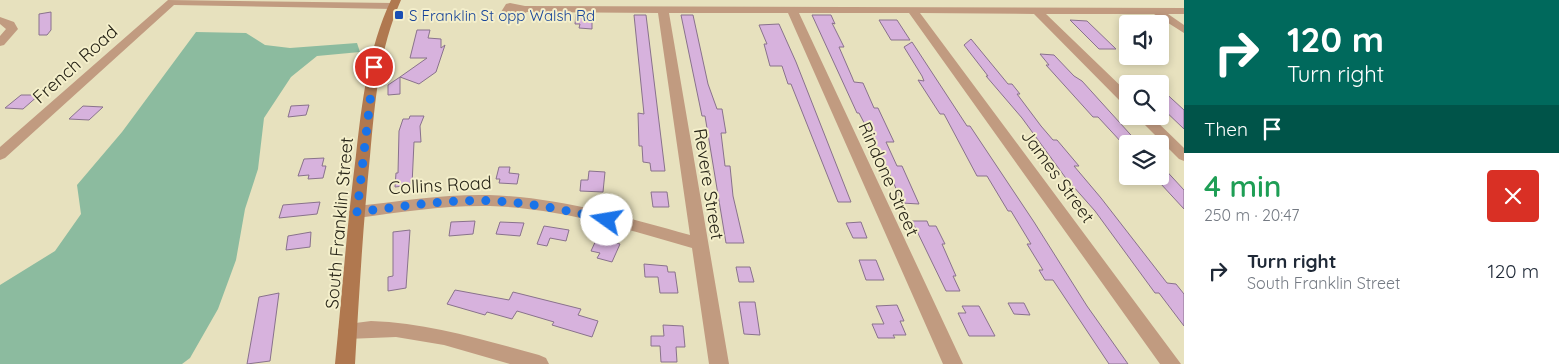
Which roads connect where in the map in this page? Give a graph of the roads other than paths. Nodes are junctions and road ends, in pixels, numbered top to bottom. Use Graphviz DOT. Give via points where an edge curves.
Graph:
graph roads {
  1 [pos="173,1"];
  2 [pos="394,3"];
  3 [pos="524,9"];
  4 [pos="663,10"];
  5 [pos="792,10"];
  6 [pos="913,11"];
  7 [pos="1037,11"];
  8 [pos="1184,11"];
  9 [pos="1158,12"];
  10 [pos="0,20"];
  11 [pos="1184,30"];
  12 [pos="0,43"];
  13 [pos="1119,92"];
  14 [pos="1152,125"];
  15 [pos="0,138"];
  16 [pos="18,139"];
  17 [pos="0,155"];
  18 [pos="1184,156"];
  19 [pos="357,212"];
  20 [pos="700,244"];
  21 [pos="347,331"];
  22 [pos="345,364"];
  23 [pos="540,364"];
  24 [pos="719,364"];
  25 [pos="952,364"];
  26 [pos="1171,364"];
  1 -- 2 [label="street"];
  1 -- 16 [label="street, French Road"];
  2 -- 19 [label="main road, South Franklin Street" via="376,54"];
  3 -- 4 [label="street"];
  4 -- 5 [label="street"];
  4 -- 20 [label="street, Revere Street"];
  5 -- 6 [label="street"];
  5 -- 25 [label="street, Rindone Street"];
  6 -- 7 [label="street"];
  6 -- 26 [label="street, James Street"];
  7 -- 9 [label="street"];
  7 -- 13 [label="street"];
  8 -- 9 [label="street"];
  9 -- 11 [label="street"];
  10 -- 12 [label="street" via="10,24 12,29"];
  14 -- 18 [label="street"];
  15 -- 16 [label="street"];
  16 -- 17 [label="street, French Road"];
  19 -- 20 [label="street, Collins Road" via="426,204 508,202 574,212"];
  19 -- 21 [label="main road, South Franklin Street"];
  20 -- 24 [label="street, Revere Street"];
  21 -- 22 [label="main road, South Franklin Street"];
  21 -- 23 [label="street" via="382,327 415,332"];
}
